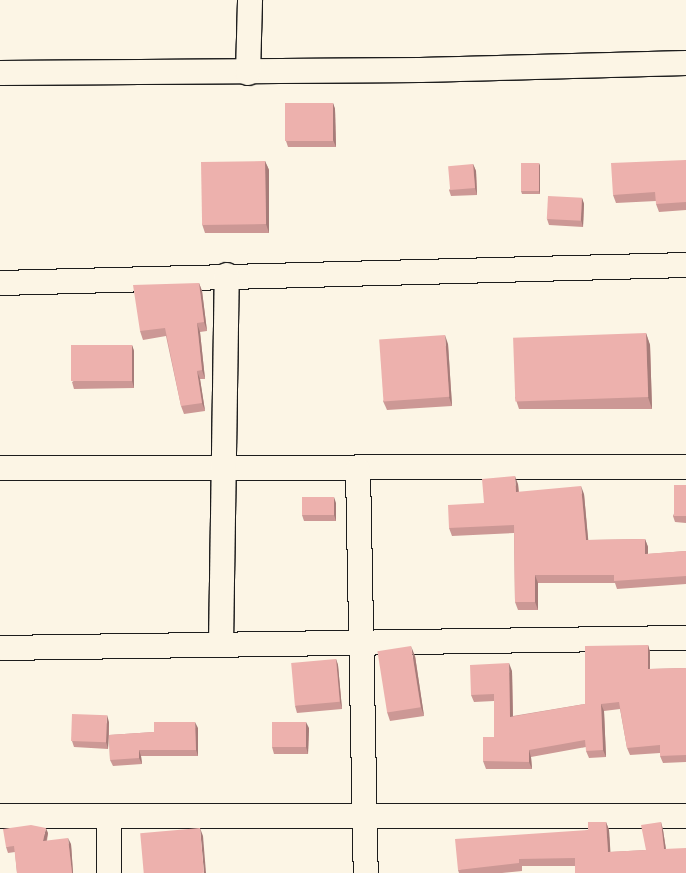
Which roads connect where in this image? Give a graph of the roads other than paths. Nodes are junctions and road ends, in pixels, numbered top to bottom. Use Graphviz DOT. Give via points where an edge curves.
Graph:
graph roads {
  1 [pos="250,0"];
  2 [pos="686,62"];
  3 [pos="0,73"];
  4 [pos="248,73"];
  5 [pos="686,265"];
  6 [pos="227,275"];
  7 [pos="0,283"];
  8 [pos="686,467"];
  9 [pos="0,468"];
  10 [pos="223,469"];
  11 [pos="358,470"];
  12 [pos="686,638"];
  13 [pos="221,644"];
  14 [pos="360,644"];
  15 [pos="0,648"];
  16 [pos="0,816"];
  17 [pos="109,816"];
  18 [pos="366,816"];
  19 [pos="686,816"];
  20 [pos="109,873"];
  21 [pos="366,873"];
  1 -- 4 [label="street"];
  2 -- 4 [label="street"];
  3 -- 4 [label="street"];
  5 -- 6 [label="street"];
  6 -- 7 [label="street"];
  6 -- 10 [label="street"];
  8 -- 11 [label="street"];
  9 -- 10 [label="street"];
  10 -- 11 [label="street"];
  10 -- 13 [label="street"];
  11 -- 14 [label="street"];
  12 -- 14 [label="street"];
  13 -- 14 [label="street"];
  13 -- 15 [label="street"];
  14 -- 18 [label="street"];
  16 -- 17 [label="street"];
  17 -- 18 [label="street"];
  17 -- 20 [label="street"];
  18 -- 19 [label="street"];
  18 -- 21 [label="street"];
}
